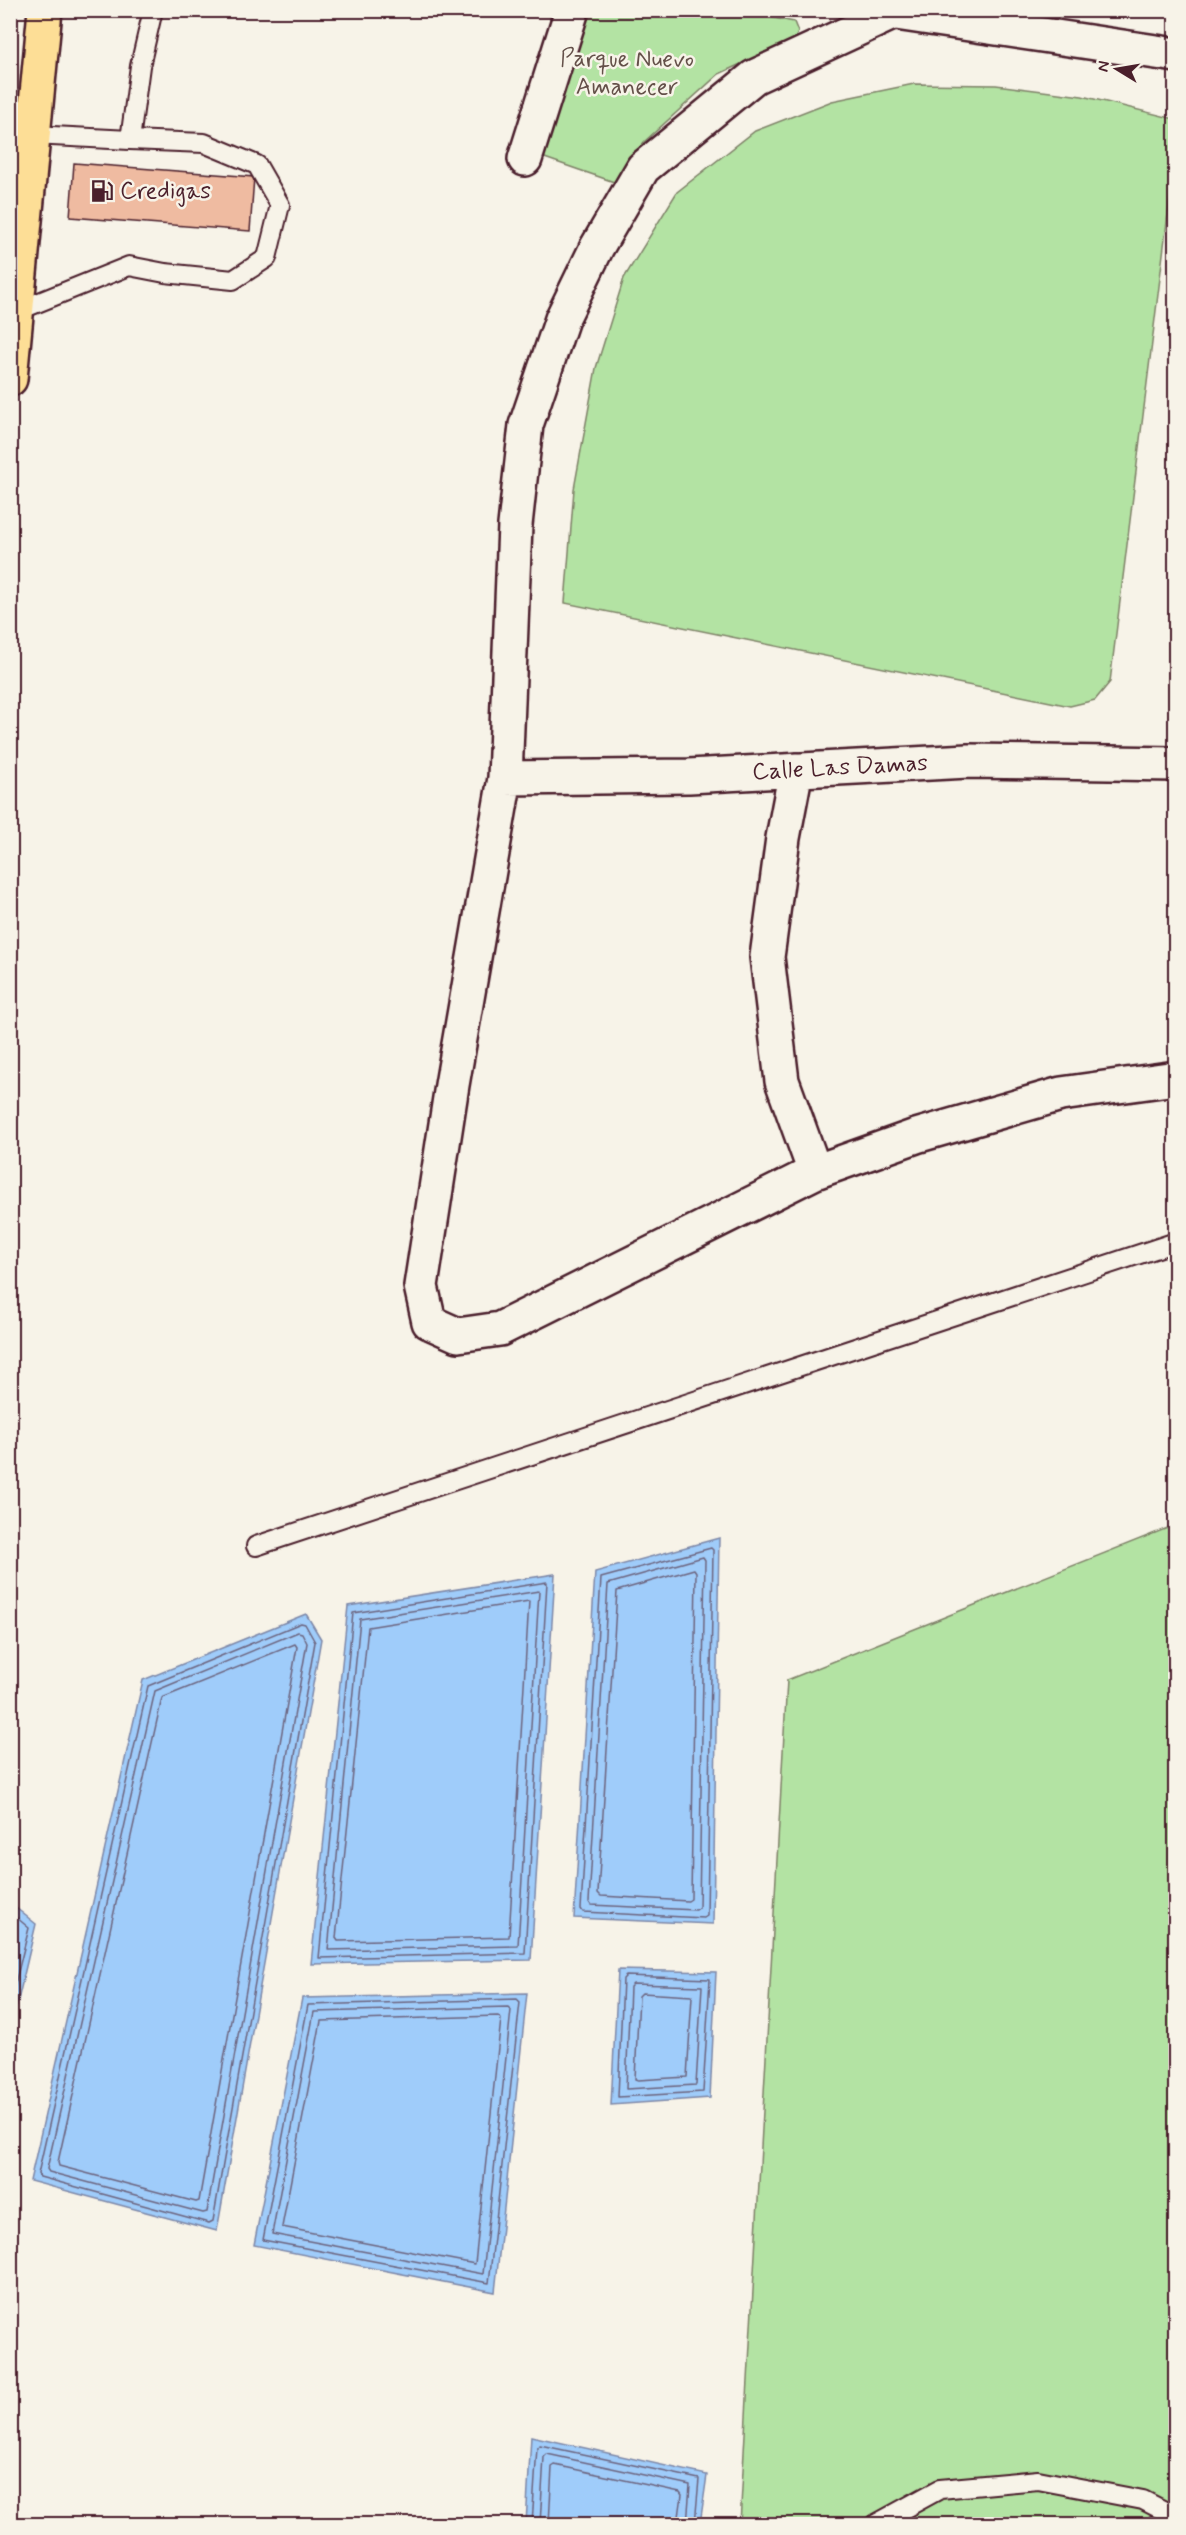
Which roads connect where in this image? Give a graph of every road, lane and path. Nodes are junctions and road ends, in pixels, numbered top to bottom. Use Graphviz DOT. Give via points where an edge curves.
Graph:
graph roads {
  1 [pos="45,10"];
  2 [pos="153,10"];
  3 [pos="572,10"];
  4 [pos="883,12"];
  5 [pos="1176,55"];
  6 [pos="33,135"];
  7 [pos="130,140"];
  8 [pos="525,159"];
  9 [pos="15,276"];
  10 [pos="16,311"];
  11 [pos="10,379"];
  12 [pos="1176,764"];
  13 [pos="796,770"];
  14 [pos="505,778"];
  15 [pos="1176,1078"];
  16 [pos="815,1172"];
  17 [pos="1176,1242"];
  18 [pos="256,1546"];
  19 [pos="1176,2517"];
  20 [pos="876,2524"];
  1 -- 6 [label="main road"];
  2 -- 7 [label="lane" via="140,66"];
  3 -- 8 [label="street"];
  4 -- 5 [label="street"];
  4 -- 14 [label="street" via="754,77 643,168 597,247 562,319 526,425 515,525"];
  6 -- 7 [label="lane"];
  6 -- 9 [label="main road"];
  7 -- 10 [label="lane" via="204,143 257,165 280,205 267,258 232,280 129,266"];
  9 -- 10 [label="main road"];
  10 -- 11 [label="main road"];
  12 -- 13 [label="street, Calle Las Damas" via="968,761"];
  13 -- 14 [label="street, Calle Las Damas" via="689,776"];
  13 -- 16 [label="street" via="767,957 782,1081"];
  14 -- 16 [label="street" via="422,1286 429,1322 458,1335 500,1329"];
  15 -- 16 [label="street" via="1061,1094 916,1136"];
  17 -- 18 [label="lane"];
  19 -- 20 [label="lane" via="1143,2500 1038,2480 940,2489"];
}
